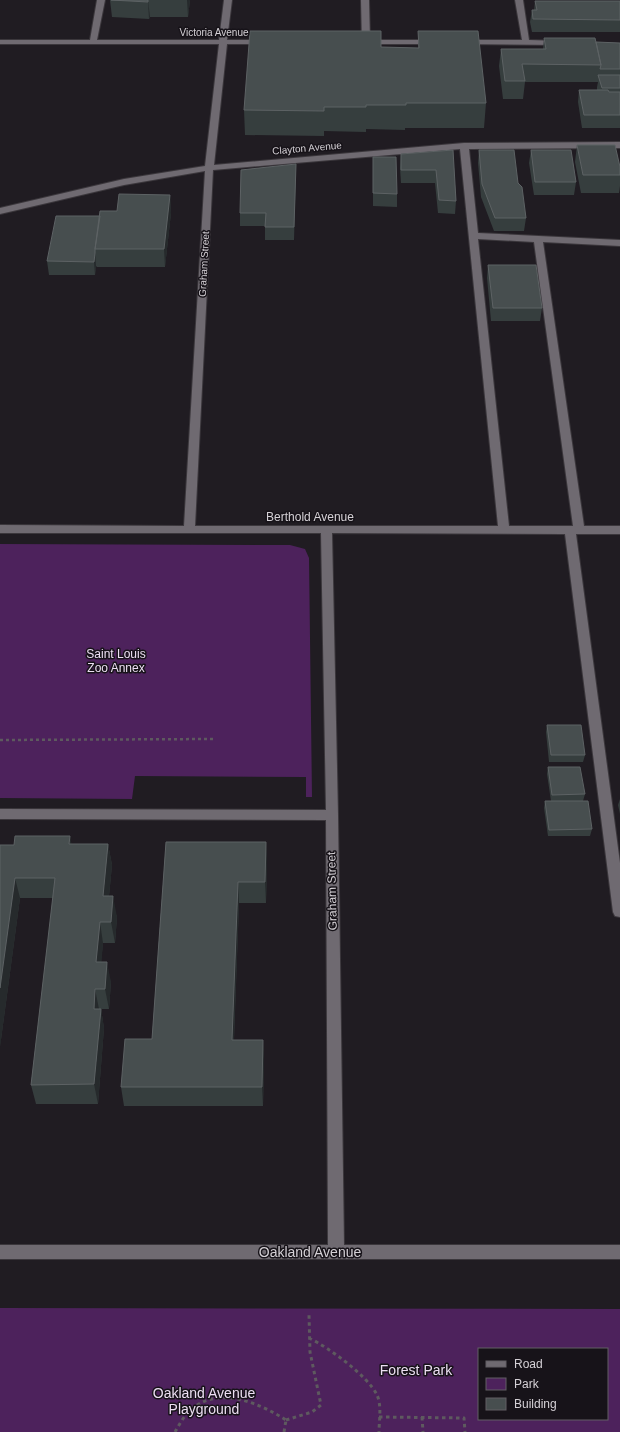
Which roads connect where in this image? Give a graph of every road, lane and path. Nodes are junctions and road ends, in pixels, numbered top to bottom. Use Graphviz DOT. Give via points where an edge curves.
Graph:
graph roads {
  1 [pos="101,0"];
  2 [pos="228,0"];
  3 [pos="365,0"];
  4 [pos="519,0"];
  5 [pos="0,42"];
  6 [pos="93,42"];
  7 [pos="224,42"];
  8 [pos="275,42"];
  9 [pos="442,42"];
  10 [pos="458,42"];
  11 [pos="526,43"];
  12 [pos="565,43"];
  13 [pos="620,145"];
  14 [pos="464,146"];
  15 [pos="209,168"];
  16 [pos="0,211"];
  17 [pos="474,236"];
  18 [pos="538,240"];
  19 [pos="620,243"];
  20 [pos="0,529"];
  21 [pos="189,529"];
  22 [pos="326,530"];
  23 [pos="504,530"];
  24 [pos="575,530"];
  25 [pos="620,530"];
  26 [pos="215,739"];
  27 [pos="0,740"];
  28 [pos="0,814"];
  29 [pos="332,815"];
  30 [pos="620,912"];
  31 [pos="0,1252"];
  32 [pos="336,1252"];
  33 [pos="620,1252"];
  34 [pos="309,1315"];
  35 [pos="309,1338"];
  36 [pos="379,1417"];
  37 [pos="422,1417"];
  38 [pos="286,1420"];
  39 [pos="175,1432"];
  40 [pos="284,1432"];
  41 [pos="379,1432"];
  42 [pos="423,1432"];
  43 [pos="465,1432"];
  1 -- 6 [label="street"];
  2 -- 7 [label="street, Graham Street"];
  3 -- 9 [label="street" via="362,42"];
  4 -- 11 [label="street"];
  5 -- 6 [label="street, Victoria Avenue"];
  6 -- 7 [label="street, Victoria Avenue"];
  7 -- 8 [label="street, Victoria Avenue"];
  7 -- 15 [label="street, Graham Street"];
  10 -- 11 [label="street"];
  11 -- 12 [label="street"];
  13 -- 14 [label="street, Clayton Avenue"];
  14 -- 15 [label="street, Clayton Avenue"];
  14 -- 17 [label="street"];
  15 -- 16 [label="street, Clayton Avenue" via="124,182"];
  15 -- 21 [label="street, Graham Street"];
  17 -- 18 [label="street"];
  17 -- 23 [label="street"];
  18 -- 19 [label="street"];
  18 -- 24 [label="street"];
  20 -- 21 [label="street, Berthold Avenue"];
  21 -- 22 [label="street, Berthold Avenue"];
  22 -- 23 [label="street, Berthold Avenue"];
  22 -- 29 [label="street, Graham Street"];
  23 -- 24 [label="street, Berthold Avenue"];
  24 -- 25 [label="street, Berthold Avenue"];
  24 -- 30 [label="street"];
  26 -- 27 [label="path"];
  28 -- 29 [label="street"];
  29 -- 32 [label="street, Graham Street"];
  31 -- 32 [label="street, Oakland Avenue"];
  32 -- 33 [label="street, Oakland Avenue"];
  34 -- 35 [label="path"];
  35 -- 36 [label="path" via="327,1347 374,1388 378,1397"];
  35 -- 38 [label="path" via="320,1405 312,1412"];
  36 -- 37 [label="path"];
  36 -- 41 [label="path"];
  37 -- 42 [label="path"];
  37 -- 43 [label="path" via="464,1418"];
  38 -- 39 [label="path" via="260,1404 241,1397 223,1396 205,1401 194,1408"];
  38 -- 40 [label="path"];
}
